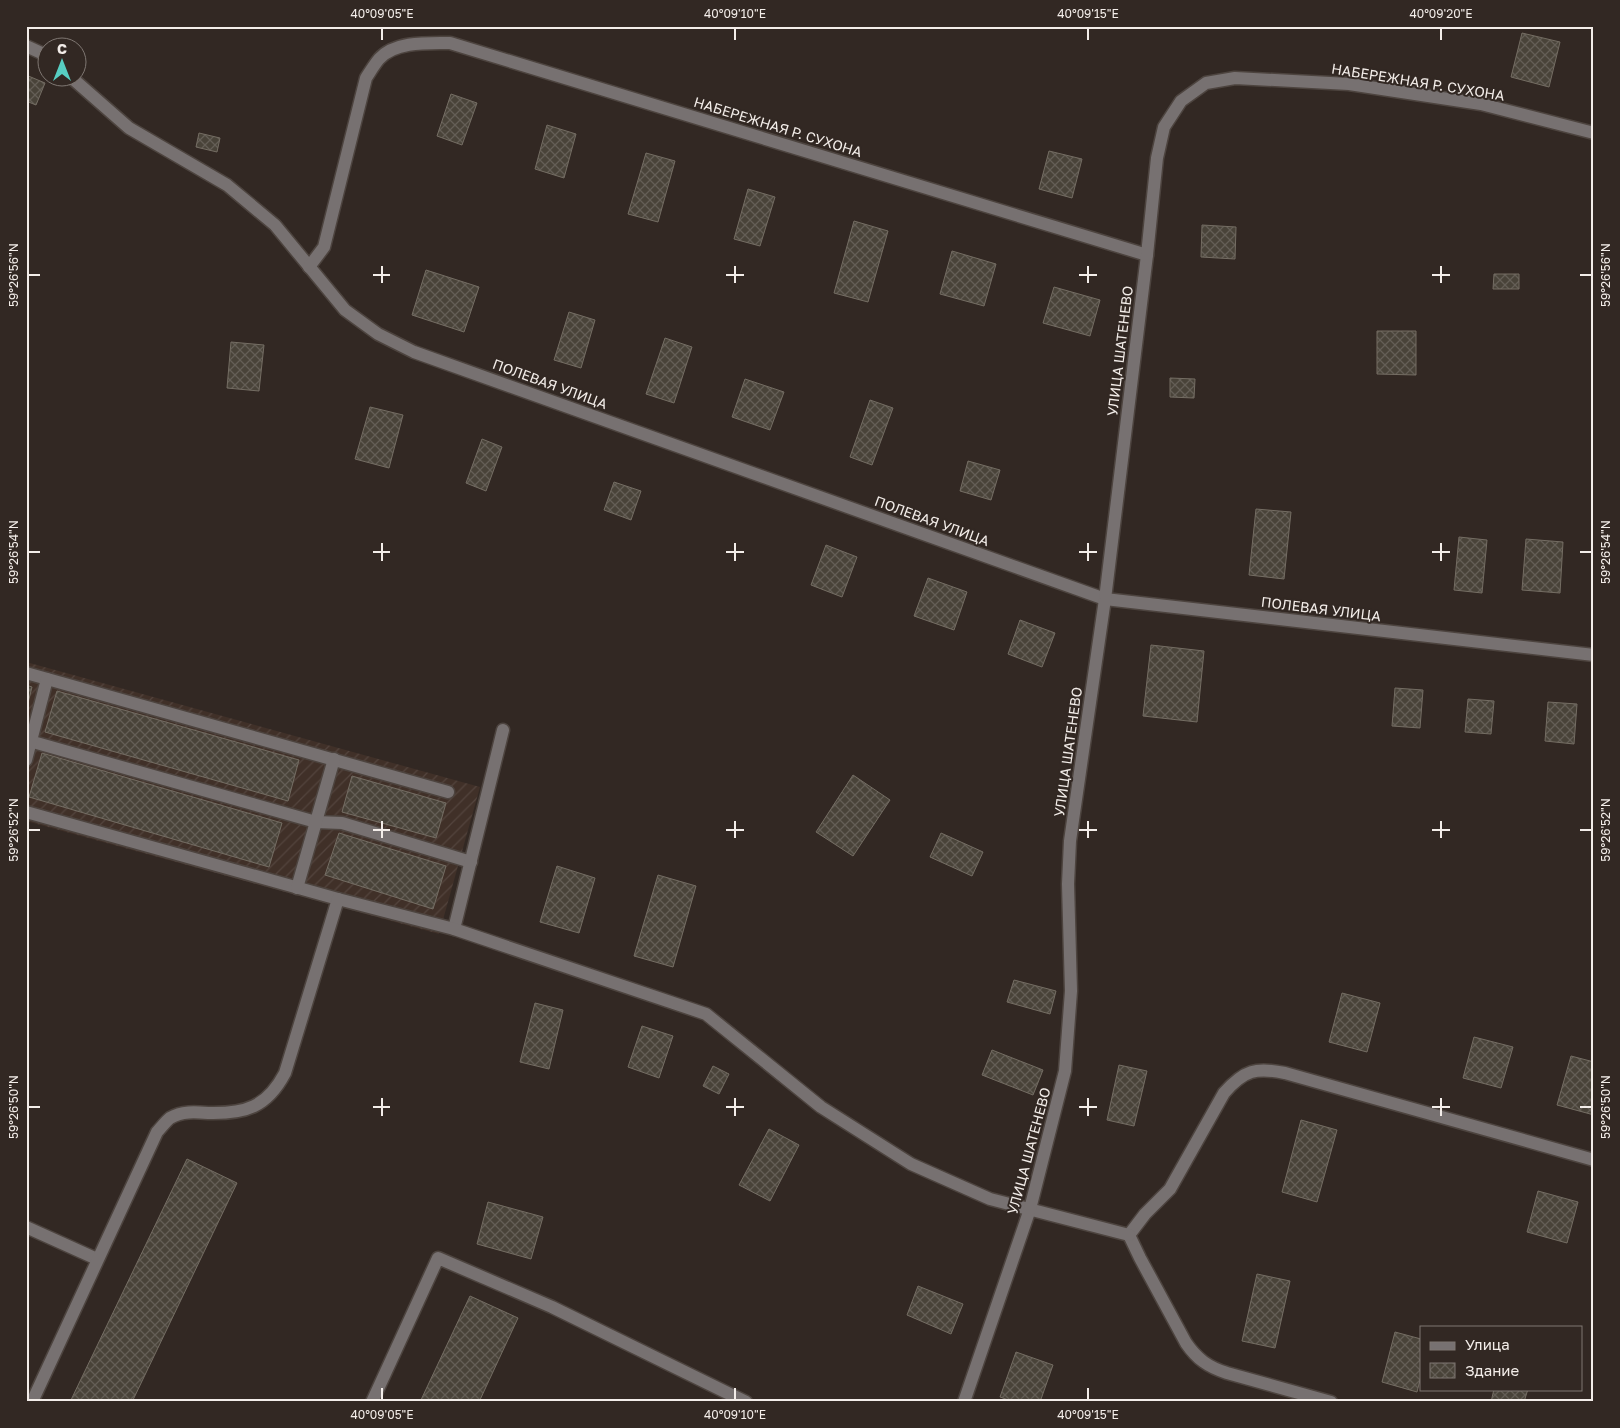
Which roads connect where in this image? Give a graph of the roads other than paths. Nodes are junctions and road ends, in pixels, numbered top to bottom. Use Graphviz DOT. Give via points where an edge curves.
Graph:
graph roads {
  1 [pos="26,46"];
  2 [pos="38,51"];
  3 [pos="83,88"];
  4 [pos="1181,101"];
  5 [pos="1594,133"];
  6 [pos="1147,255"];
  7 [pos="309,267"];
  8 [pos="1105,599"];
  9 [pos="1594,655"];
  10 [pos="26,673"];
  11 [pos="47,679"];
  12 [pos="503,730"];
  13 [pos="29,740"];
  14 [pos="334,759"];
  15 [pos="26,760"];
  16 [pos="448,792"];
  17 [pos="26,812"];
  18 [pos="316,822"];
  19 [pos="471,862"];
  20 [pos="297,888"];
  21 [pos="338,899"];
  22 [pos="454,929"];
  23 [pos="1594,1160"];
  24 [pos="1030,1209"];
  25 [pos="26,1228"];
  26 [pos="1129,1234"];
  27 [pos="97,1260"];
  28 [pos="32,1402"];
  29 [pos="372,1402"];
  30 [pos="746,1402"];
  31 [pos="964,1402"];
  32 [pos="1331,1402"];
  1 -- 2 [label="street"];
  3 -- 7 [label="street" via="129,128 227,185 275,225"];
  4 -- 5 [label="street, НАБЕРЕЖНАЯ Р. СУХОНА" via="1206,83 1235,78 1349,84 1481,104"];
  4 -- 6 [label="street, УЛИЦА ШАТЕНЕВО" via="1164,127 1157,158"];
  6 -- 7 [label="street, НАБЕРЕЖНАЯ Р. СУХОНА" via="450,44 422,42 398,47 380,57 366,78 324,247"];
  6 -- 8 [label="street, УЛИЦА ШАТЕНЕВО"];
  7 -- 8 [label="street, ПОЛЕВАЯ УЛИЦА" via="345,310 378,334 414,352"];
  8 -- 9 [label="street, ПОЛЕВАЯ УЛИЦА"];
  8 -- 24 [label="street, УЛИЦА ШАТЕНЕВО" via="1070,842 1071,991 1065,1071"];
  10 -- 11 [label="street"];
  11 -- 13 [label="street"];
  11 -- 14 [label="street"];
  12 -- 19 [label="street"];
  13 -- 15 [label="street"];
  13 -- 18 [label="street"];
  14 -- 16 [label="street"];
  14 -- 18 [label="street"];
  17 -- 20 [label="street"];
  18 -- 19 [label="street" via="342,824"];
  18 -- 20 [label="street"];
  19 -- 22 [label="street"];
  20 -- 21 [label="street"];
  21 -- 22 [label="street"];
  21 -- 27 [label="street" via="284,1073 276,1088 264,1101 245,1110 188,1112 170,1118 157,1132"];
  22 -- 24 [label="street" via="706,1014 821,1107 911,1164 990,1198"];
  23 -- 26 [label="street" via="1266,1069 1235,1080 1224,1093 1170,1189"];
  24 -- 26 [label="street"];
  24 -- 31 [label="street, УЛИЦА ШАТЕНЕВО"];
  25 -- 27 [label="street"];
  26 -- 32 [label="street" via="1193,1354 1214,1369"];
  27 -- 28 [label="street"];
  29 -- 30 [label="street" via="438,1258 552,1307"];
}
